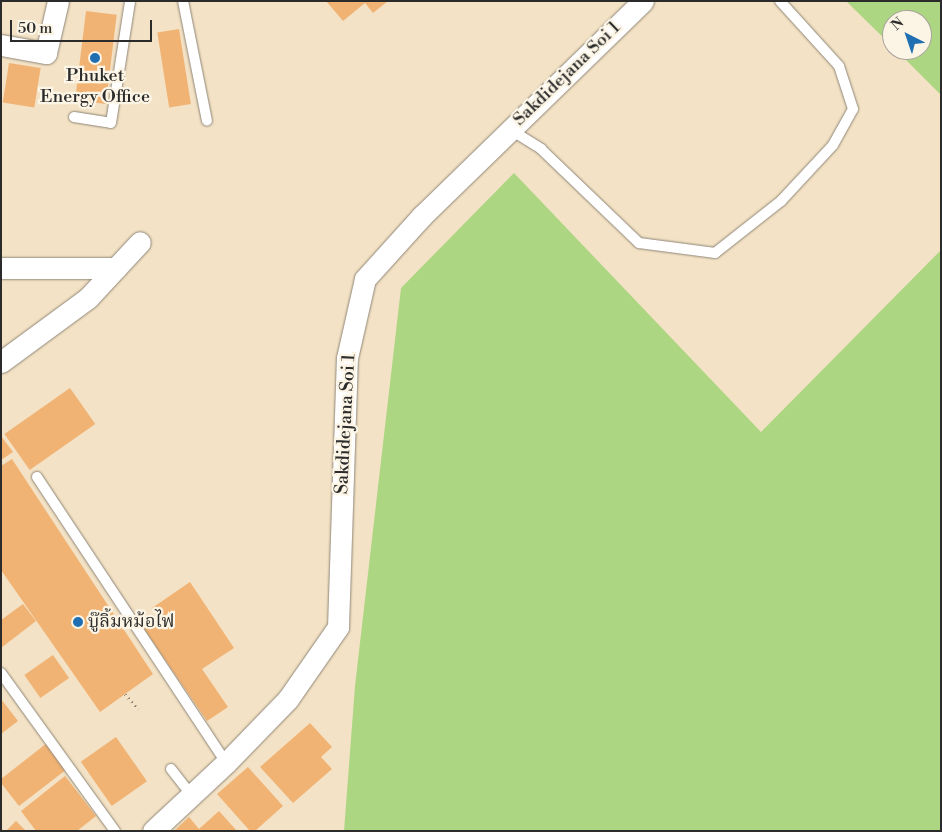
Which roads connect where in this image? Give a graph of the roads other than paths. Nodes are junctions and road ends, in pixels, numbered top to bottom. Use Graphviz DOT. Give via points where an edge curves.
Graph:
graph roads {
  1 [pos="58,1"];
  2 [pos="130,1"];
  3 [pos="184,1"];
  4 [pos="643,1"];
  5 [pos="780,1"];
  6 [pos="1,45"];
  7 [pos="74,117"];
  8 [pos="207,120"];
  9 [pos="511,130"];
  10 [pos="140,242"];
  11 [pos="1,268"];
  12 [pos="116,268"];
  13 [pos="1,362"];
  14 [pos="37,477"];
  15 [pos="1,673"];
  16 [pos="226,764"];
  17 [pos="171,769"];
  18 [pos="191,796"];
  19 [pos="115,831"];
  20 [pos="153,831"];
  1 -- 6 [label="street" via="46,53"];
  2 -- 7 [label="lane" via="111,123"];
  3 -- 8 [label="lane"];
  4 -- 9 [label="street, Sakdidejana Soi 1"];
  5 -- 9 [label="lane" via="839,66 853,109 833,145 781,201 714,253 639,243 541,149"];
  9 -- 16 [label="street, Sakdidejana Soi 1" via="422,216 365,279 347,358 338,627 288,699"];
  10 -- 12 [label="street"];
  11 -- 12 [label="street"];
  12 -- 13 [label="street" via="88,298"];
  14 -- 16 [label="lane"];
  15 -- 19 [label="lane"];
  16 -- 18 [label="street, Sakdidejana Soi 1"];
  17 -- 18 [label="lane"];
  18 -- 20 [label="street, Sakdidejana Soi 1"];
}
